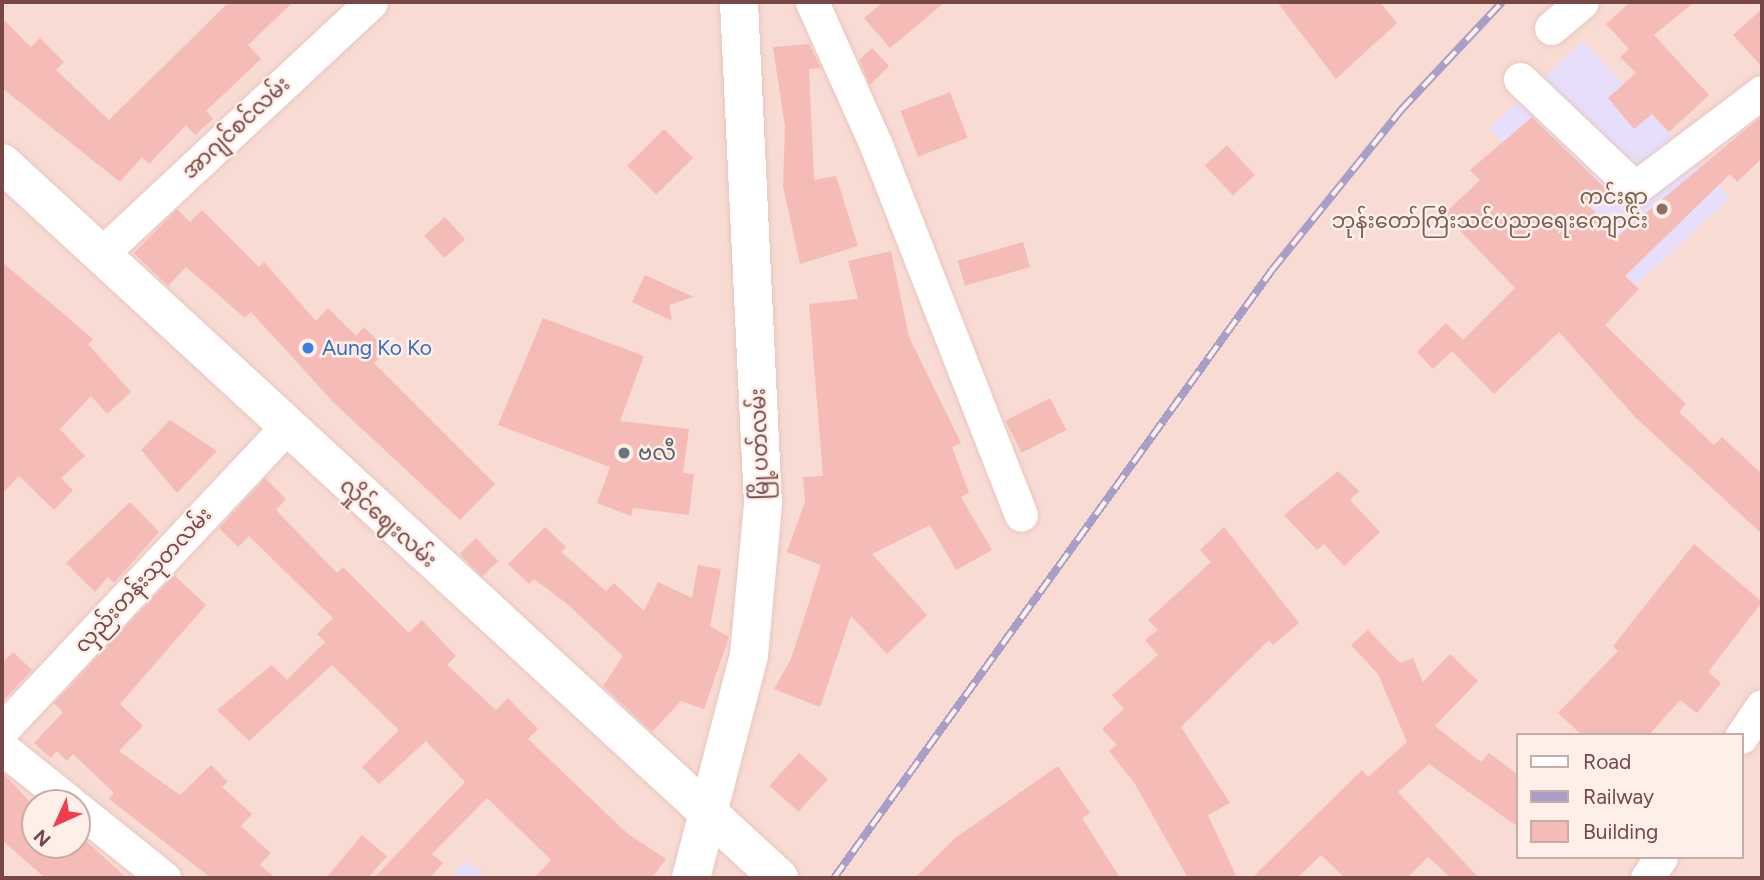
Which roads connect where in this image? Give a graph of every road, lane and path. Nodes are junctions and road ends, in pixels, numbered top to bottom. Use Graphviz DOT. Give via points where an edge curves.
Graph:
graph roads {
  1 [pos="371,2"];
  2 [pos="739,2"];
  3 [pos="812,2"];
  4 [pos="1582,2"];
  5 [pos="1551,28"];
  6 [pos="1520,79"];
  7 [pos="1762,92"];
  8 [pos="2,163"];
  9 [pos="101,254"];
  10 [pos="285,429"];
  11 [pos="1021,515"];
  12 [pos="1762,706"];
  13 [pos="2,730"];
  14 [pos="1743,734"];
  15 [pos="2,748"];
  16 [pos="53,789"];
  17 [pos="710,815"];
  18 [pos="91,819"];
  19 [pos="1660,859"];
  20 [pos="164,878"];
  21 [pos="691,878"];
  22 [pos="779,878"];
  23 [pos="1647,878"];
  1 -- 9 [label="street, အာဂျင်စင်လမ်း"];
  2 -- 17 [label="street, မြို့ပတ်လမ်း" via="763,504 749,655"];
  3 -- 11 [label="street" via="876,145"];
  4 -- 5 [label="street"];
  6 -- 7 [label="street" via="1635,188"];
  8 -- 9 [label="street, လှိုင်ဈေးလမ်း"];
  9 -- 10 [label="street, လှိုင်ဈေးလမ်း"];
  10 -- 13 [label="street, လှည်းတန်းသုတလမ်း"];
  10 -- 17 [label="street, လှိုင်ဈေးလမ်း"];
  12 -- 14 [label="street"];
  15 -- 16 [label="street"];
  17 -- 21 [label="street, မြို့ပတ်လမ်း"];
  17 -- 22 [label="street, လှိုင်ဈေးလမ်း"];
  18 -- 20 [label="street"];
  19 -- 23 [label="street"];
}
